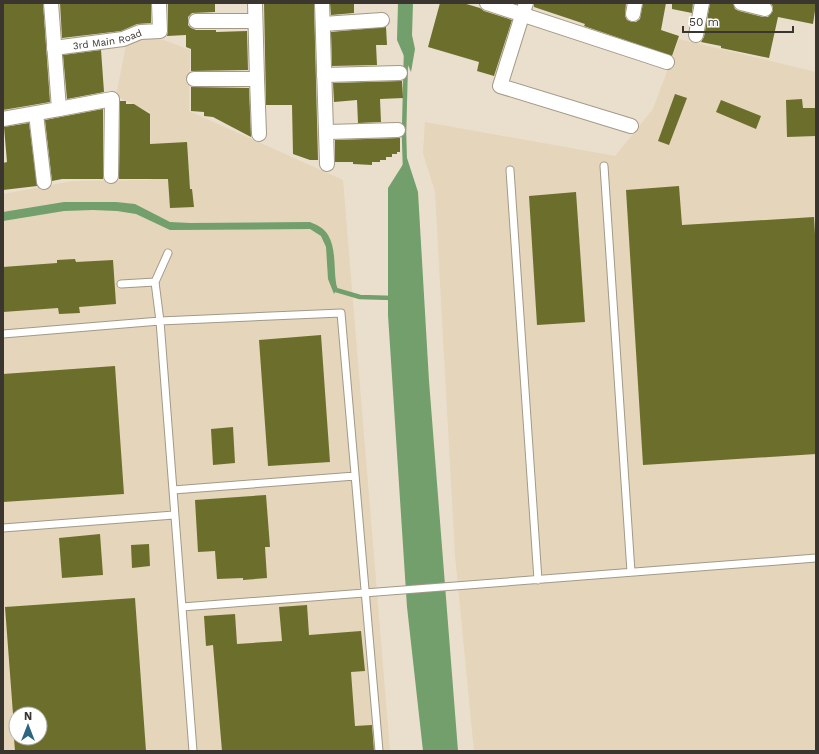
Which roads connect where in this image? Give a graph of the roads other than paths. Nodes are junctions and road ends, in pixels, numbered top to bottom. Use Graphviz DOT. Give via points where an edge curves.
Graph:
graph roads {
  1 [pos="51,3"];
  2 [pos="159,3"];
  3 [pos="255,3"];
  4 [pos="322,3"];
  5 [pos="487,3"];
  6 [pos="702,3"];
  7 [pos="741,3"];
  8 [pos="524,8"];
  9 [pos="765,9"];
  10 [pos="382,20"];
  11 [pos="196,21"];
  12 [pos="255,21"];
  13 [pos="323,24"];
  14 [pos="696,35"];
  15 [pos="54,48"];
  16 [pos="667,62"];
  17 [pos="400,73"];
  18 [pos="324,75"];
  19 [pos="194,79"];
  20 [pos="257,79"];
  21 [pos="59,109"];
  22 [pos="36,114"];
  23 [pos="3,119"];
  24 [pos="632,126"];
  25 [pos="398,130"];
  26 [pos="327,132"];
  27 [pos="259,134"];
  28 [pos="327,164"];
  29 [pos="604,166"];
  30 [pos="510,170"];
  31 [pos="111,176"];
  32 [pos="44,182"];
  33 [pos="168,253"];
  34 [pos="155,282"];
  35 [pos="121,284"];
  36 [pos="160,321"];
  37 [pos="3,334"];
  38 [pos="355,476"];
  39 [pos="173,490"];
  40 [pos="174,516"];
  41 [pos="3,528"];
  42 [pos="816,558"];
  43 [pos="630,572"];
  44 [pos="538,580"];
  45 [pos="365,593"];
  46 [pos="182,607"];
  47 [pos="193,751"];
  48 [pos="379,751"];
  1 -- 15 [label="street"];
  2 -- 15 [label="street, 3rd Main Road" via="160,31 140,32 123,39"];
  3 -- 12 [label="street"];
  4 -- 13 [label="street"];
  5 -- 8 [label="street"];
  6 -- 14 [label="street"];
  7 -- 9 [label="street"];
  8 -- 16 [label="street"];
  8 -- 24 [label="street" via="500,86"];
  10 -- 13 [label="street"];
  11 -- 12 [label="street"];
  12 -- 20 [label="street"];
  13 -- 18 [label="street"];
  15 -- 21 [label="street"];
  17 -- 18 [label="street"];
  18 -- 26 [label="street"];
  19 -- 20 [label="street"];
  20 -- 27 [label="street"];
  21 -- 22 [label="street"];
  21 -- 31 [label="street" via="112,99"];
  22 -- 23 [label="street"];
  22 -- 32 [label="street"];
  25 -- 26 [label="street"];
  26 -- 28 [label="street"];
  29 -- 43 [label="lane"];
  30 -- 44 [label="lane"];
  33 -- 34 [label="lane"];
  34 -- 35 [label="lane"];
  34 -- 36 [label="lane"];
  36 -- 37 [label="lane"];
  36 -- 38 [label="lane" via="341,313"];
  36 -- 39 [label="lane"];
  38 -- 39 [label="lane"];
  38 -- 45 [label="lane"];
  39 -- 40 [label="lane"];
  40 -- 41 [label="lane"];
  40 -- 46 [label="lane"];
  42 -- 43 [label="lane"];
  43 -- 44 [label="lane"];
  44 -- 45 [label="lane"];
  45 -- 46 [label="lane"];
  45 -- 48 [label="lane"];
  46 -- 47 [label="lane"];
}
